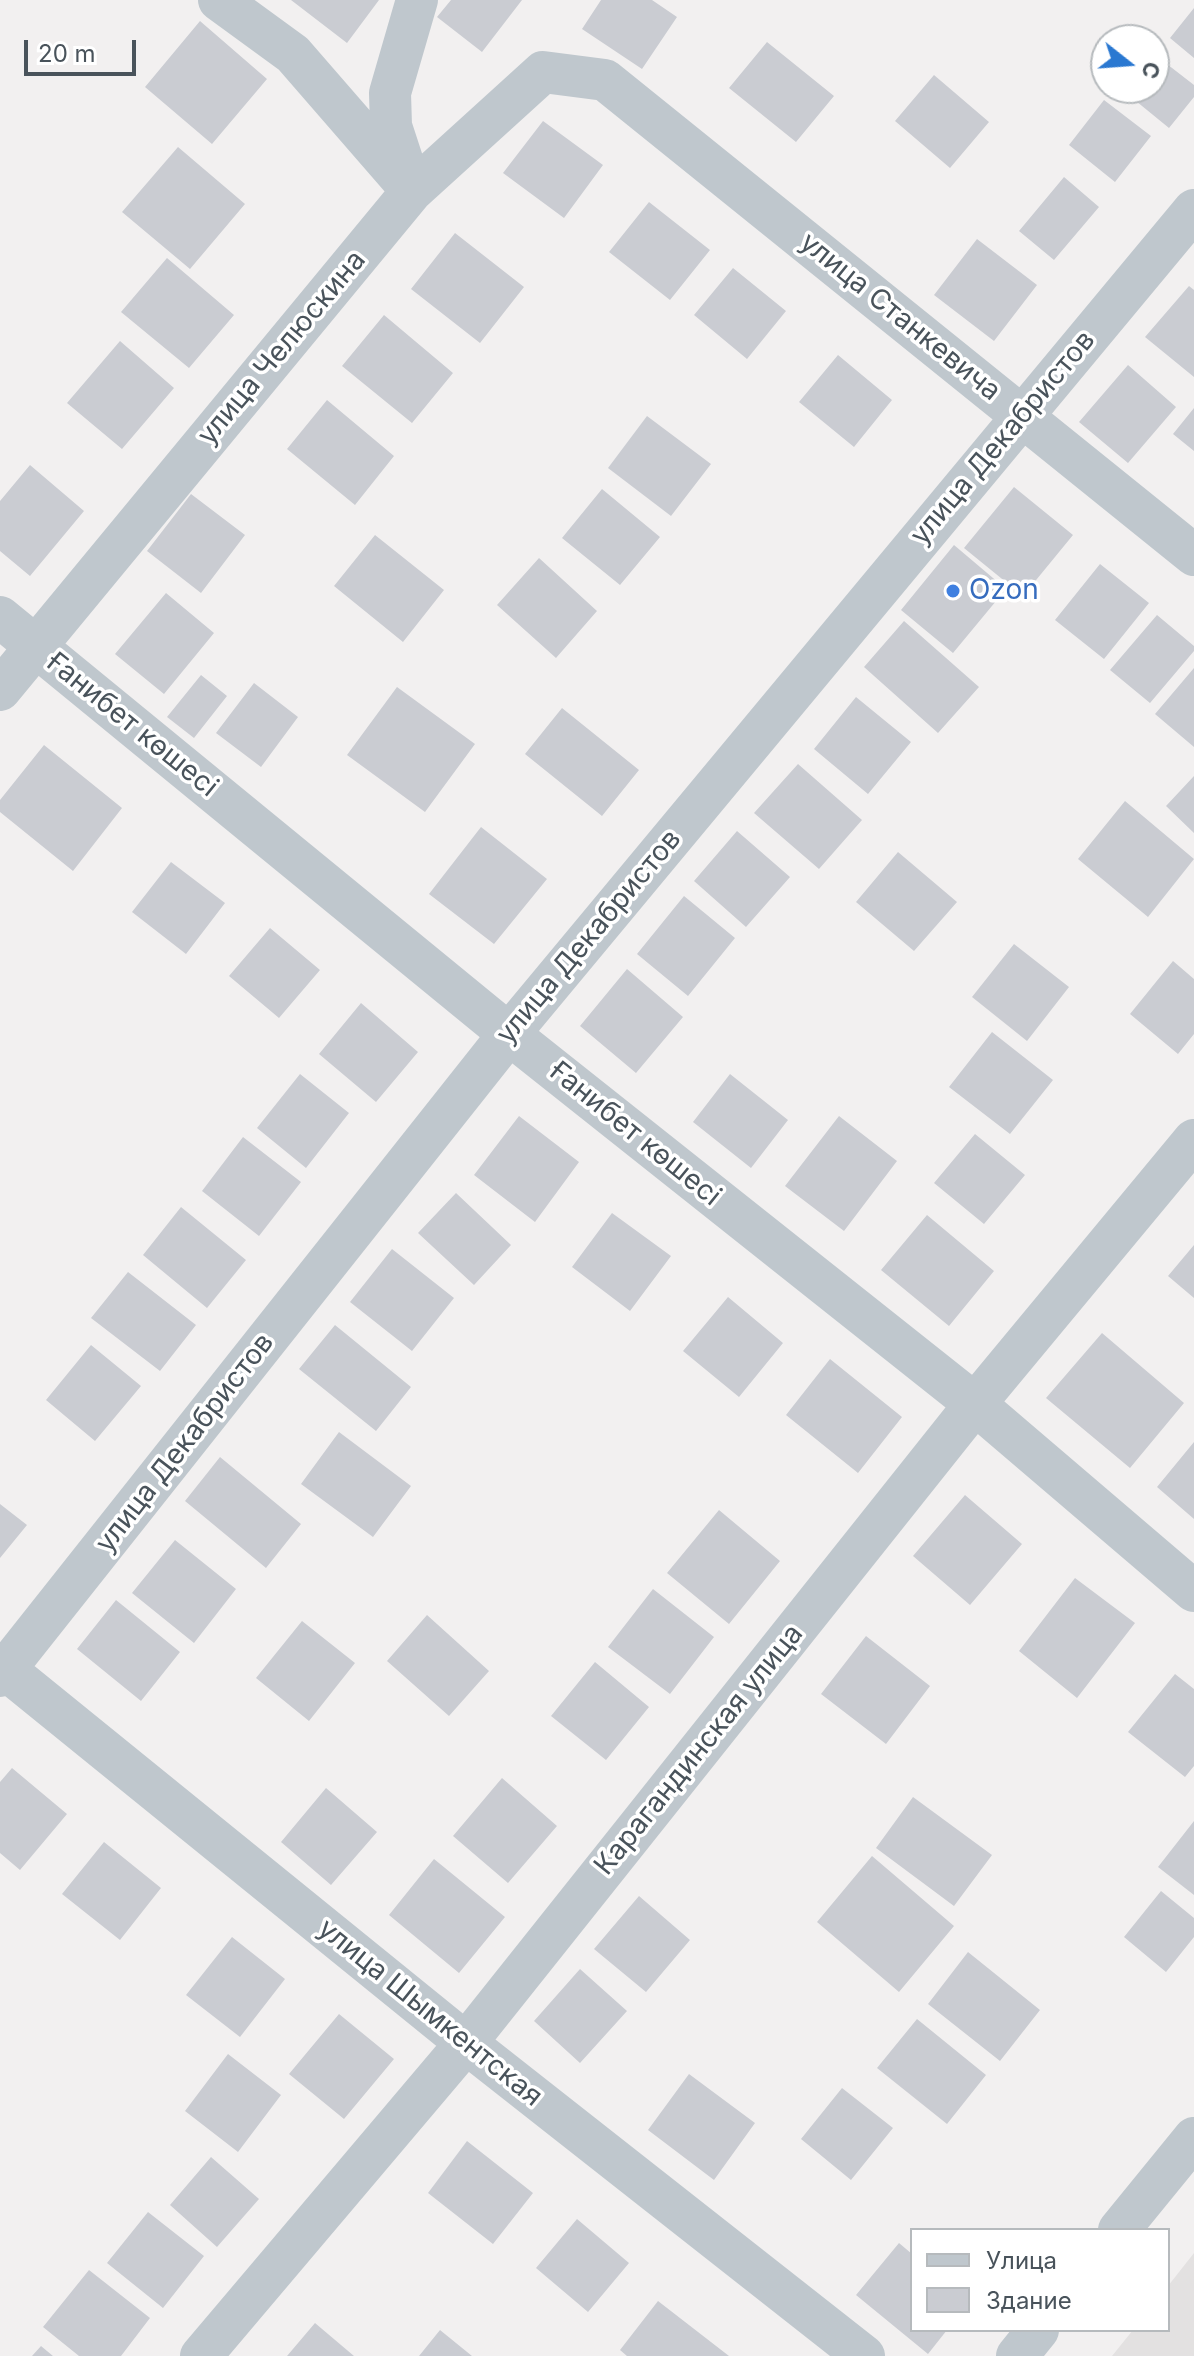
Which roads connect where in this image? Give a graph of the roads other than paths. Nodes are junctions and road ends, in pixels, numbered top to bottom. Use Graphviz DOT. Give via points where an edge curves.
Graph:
graph roads {
  1 [pos="219,0"];
  2 [pos="417,0"];
  3 [pos="605,80"];
  4 [pos="412,191"];
  5 [pos="1194,210"];
  6 [pos="1022,415"];
  7 [pos="1194,555"];
  8 [pos="0,617"];
  9 [pos="36,646"];
  10 [pos="0,690"];
  11 [pos="509,1034"];
  12 [pos="1194,1140"];
  13 [pos="975,1404"];
  14 [pos="1194,1591"];
  15 [pos="2,1670"];
  16 [pos="466,2043"];
  17 [pos="1194,2138"];
  18 [pos="1121,2228"];
  19 [pos="1036,2332"];
  20 [pos="201,2356"];
  21 [pos="864,2356"];
  22 [pos="1017,2356"];
  1 -- 4 [label="street" via="293,54"];
  2 -- 4 [label="street" via="390,93 391,126"];
  3 -- 4 [label="street, улица Челюскина" via="543,72"];
  3 -- 6 [label="street, улица Станкевича"];
  4 -- 9 [label="street, улица Челюскина"];
  5 -- 6 [label="street, улица Декабристов"];
  6 -- 7 [label="street, улица Станкевича"];
  6 -- 11 [label="street, улица Декабристов"];
  8 -- 9 [label="street, Ғанибет көшесі"];
  9 -- 10 [label="street, улица Челюскина"];
  9 -- 11 [label="street, Ғанибет көшесі"];
  11 -- 13 [label="street, Ғанибет көшесі"];
  11 -- 15 [label="street, улица Декабристов"];
  12 -- 13 [label="street, Карагандинская улица"];
  13 -- 14 [label="street, Ғанибет көшесі"];
  13 -- 16 [label="street, Карагандинская улица"];
  15 -- 16 [label="street, улица Шымкентская"];
  16 -- 20 [label="street, Карагандинская улица"];
  16 -- 21 [label="street, улица Шымкентская"];
  17 -- 18 [label="street"];
  19 -- 22 [label="street"];
}
